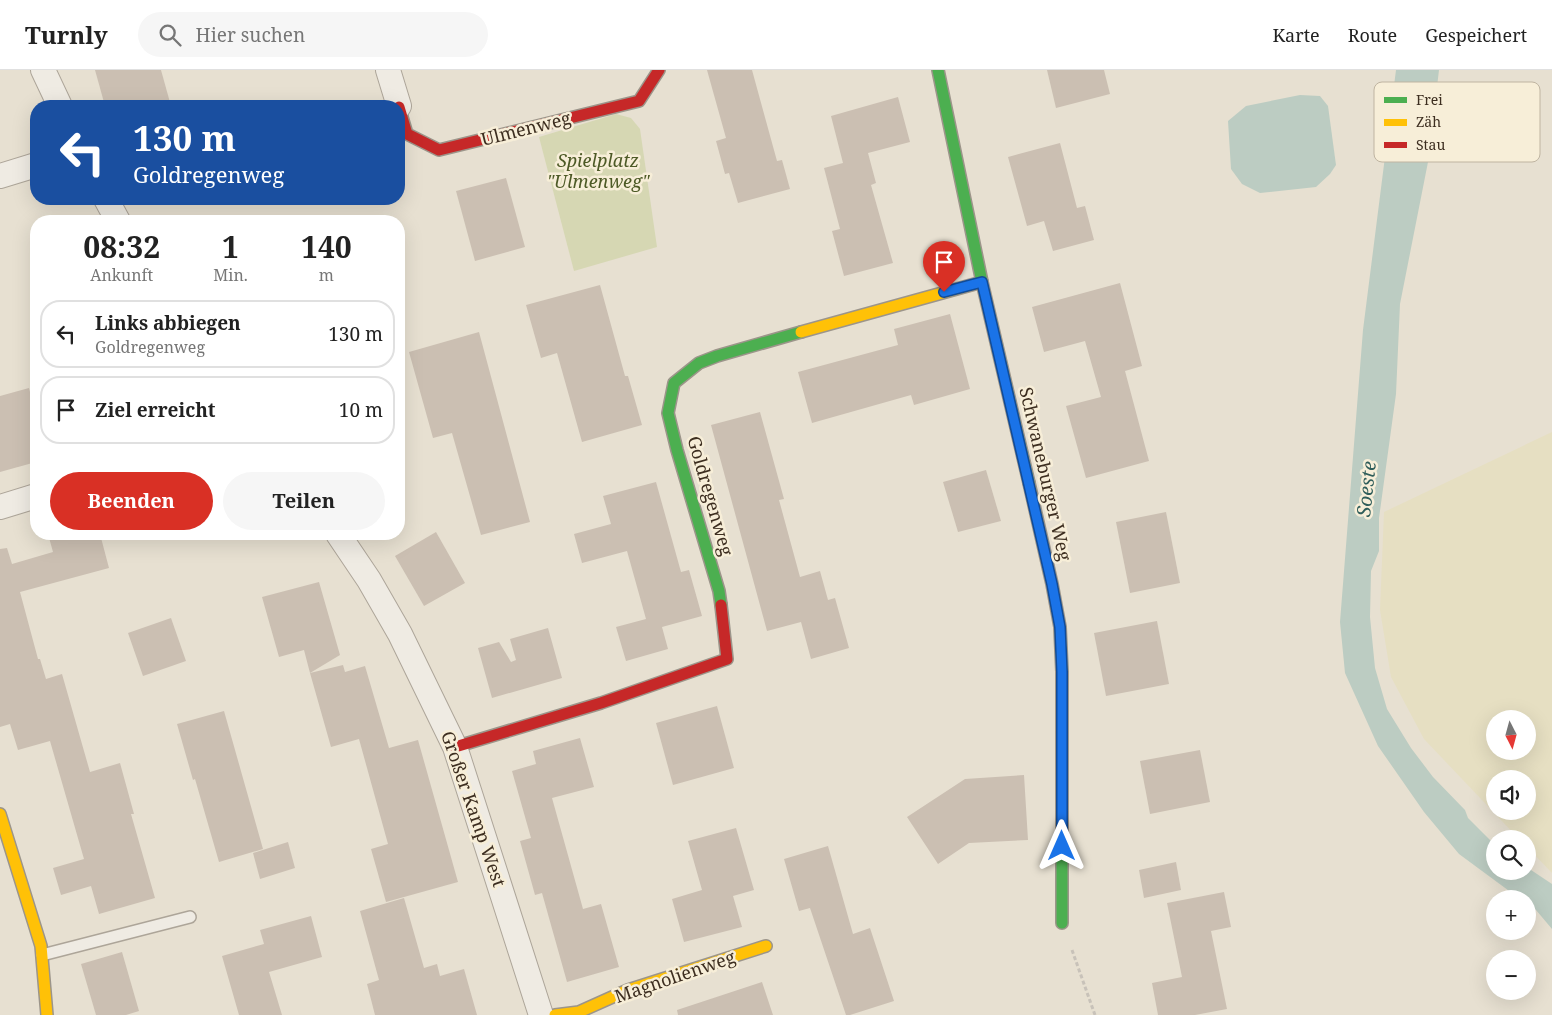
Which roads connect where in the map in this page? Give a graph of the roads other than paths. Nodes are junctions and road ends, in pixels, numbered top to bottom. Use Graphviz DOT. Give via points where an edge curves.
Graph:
graph roads {
  1 [pos="42,70"];
  2 [pos="388,70"];
  3 [pos="659,70"];
  4 [pos="938,70"];
  5 [pos="57,100"];
  6 [pos="397,100"];
  7 [pos="405,127"];
  8 [pos="30,167"];
  9 [pos="0,176"];
  10 [pos="982,282"];
  11 [pos="30,498"];
  12 [pos="0,507"];
  13 [pos="342,540"];
  14 [pos="455,747"];
  15 [pos="0,814"];
  16 [pos="190,917"];
  17 [pos="1062,923"];
  18 [pos="766,946"];
  19 [pos="42,955"];
  20 [pos="47,1015"];
  21 [pos="542,1015"];
  22 [pos="555,1015"];
  1 -- 5 [label="street"];
  2 -- 6 [label="street, Ulmenweg"];
  3 -- 7 [label="street, Ulmenweg" via="639,101 439,150 407,134"];
  4 -- 10 [label="street, Schwaneburger Weg"];
  8 -- 9 [label="street"];
  10 -- 14 [label="street, Goldregenweg" via="717,356 699,363 674,383 668,413 719,591 727,659 601,703"];
  10 -- 17 [label="street, Schwaneburger Weg" via="1060,627"];
  11 -- 12 [label="street"];
  13 -- 14 [label="street, Großer Kamp West" via="400,634"];
  14 -- 21 [label="street, Großer Kamp West"];
  15 -- 19 [label="street"];
  16 -- 19 [label="lane"];
  18 -- 22 [label="street, Magnolienweg" via="628,990 579,1012"];
  19 -- 20 [label="street"];
}
